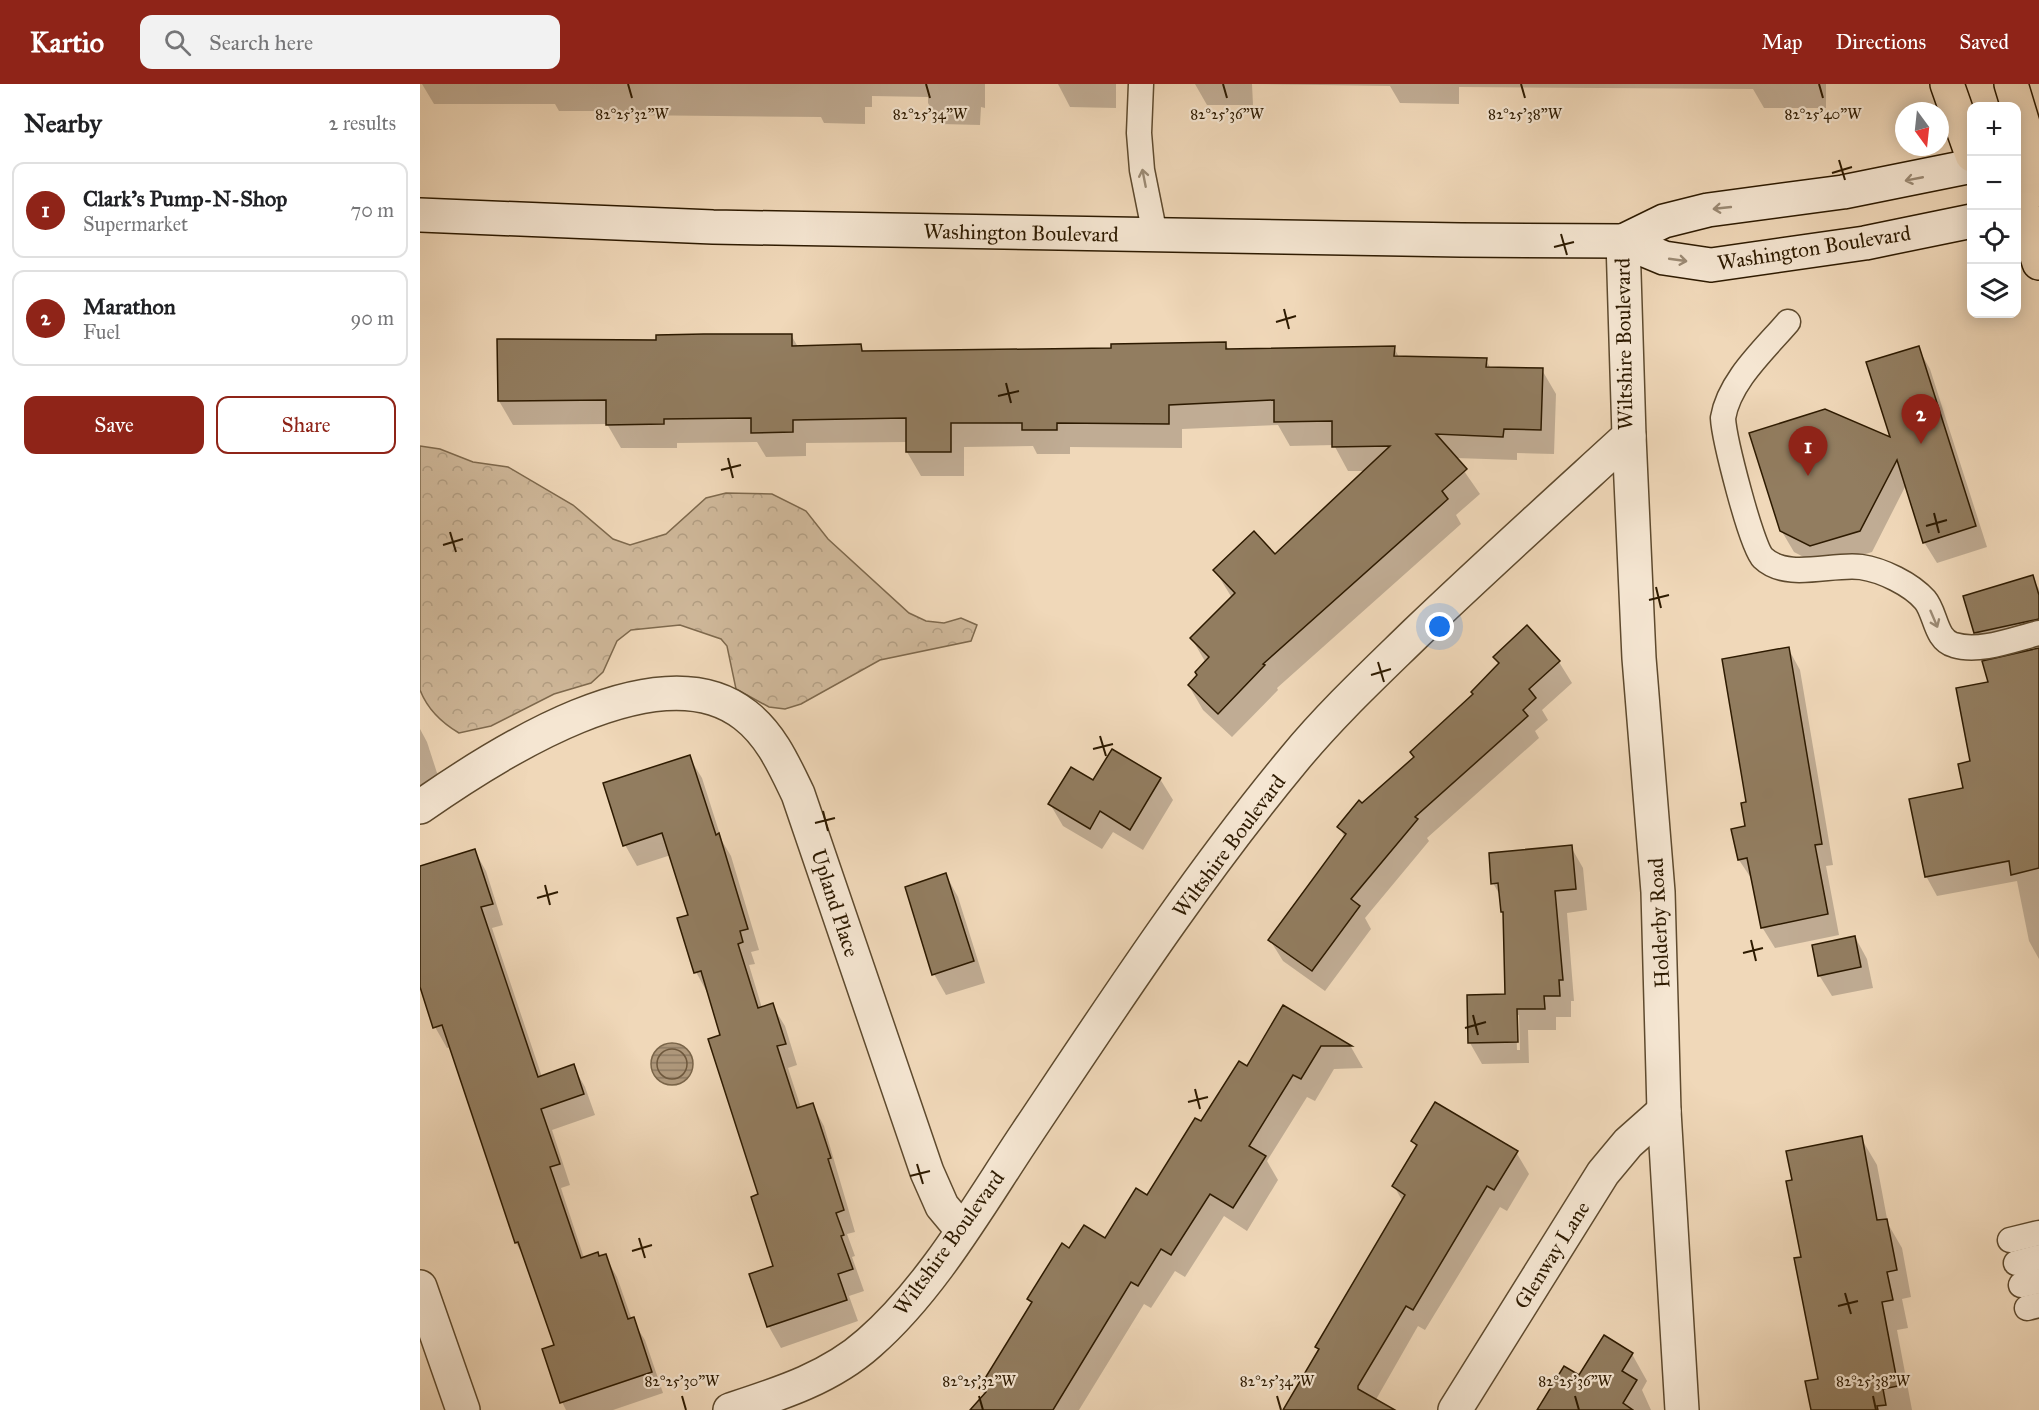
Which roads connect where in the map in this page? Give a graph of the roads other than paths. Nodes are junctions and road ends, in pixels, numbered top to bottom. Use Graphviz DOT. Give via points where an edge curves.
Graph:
graph roads {
  1 [pos="1140,84"];
  2 [pos="1947,84"];
  3 [pos="2011,84"];
  4 [pos="1967,143"];
  5 [pos="2029,151"];
  6 [pos="1967,167"];
  7 [pos="2023,206"];
  8 [pos="420,215"];
  9 [pos="1967,221"];
  10 [pos="1155,235"];
  11 [pos="1623,241"];
  12 [pos="2039,263"];
  13 [pos="1788,322"];
  14 [pos="1629,436"];
  15 [pos="2039,633"];
  16 [pos="420,807"];
  17 [pos="1664,1112"];
  18 [pos="962,1230"];
  19 [pos="2039,1233"];
  20 [pos="2027,1277"];
  21 [pos="420,1287"];
  22 [pos="463,1410"];
  23 [pos="730,1410"];
  24 [pos="1455,1410"];
  25 [pos="1682,1410"];
  10 -- 1 [label="lane, one-way" via="1141,161"];
  2 -- 4 [label="main road"];
  3 -- 5 [label="main road"];
  5 -- 7 [label="main road"];
  6 -- 11 [label="street, Washington Boulevard, one-way" via="1843,192 1708,210 1664,221"];
  7 -- 12 [label="main road"];
  8 -- 10 [label="street, Washington Boulevard" via="702,227"];
  11 -- 9 [label="street, Washington Boulevard, one-way" via="1664,258 1711,265 1865,243"];
  10 -- 11 [label="street, Washington Boulevard"];
  11 -- 14 [label="street, Wiltshire Boulevard"];
  13 -- 15 [label="lane, one-way" via="1746,372 1727,400 1722,418 1757,551 1765,560 1783,568 1847,565 1864,567 1894,580 1926,601 1941,635 1951,645 1991,645"];
  14 -- 17 [label="street, Holderby Road" via="1638,648 1661,944"];
  14 -- 18 [label="street, Wiltshire Boulevard" via="1430,620 1295,757 1124,989"];
  16 -- 18 [label="street, Upland Place" via="508,748 603,706 689,693 719,701 745,714 766,735 798,794 927,1172 942,1206"];
  17 -- 24 [label="street, Glenway Lane" via="1628,1143 1603,1173"];
  17 -- 25 [label="street, Holderby Road"];
  18 -- 23 [label="street, Wiltshire Boulevard" via="898,1316 868,1345 808,1382"];
  19 -- 20 [label="lane"];
  21 -- 22 [label="street"];
}
